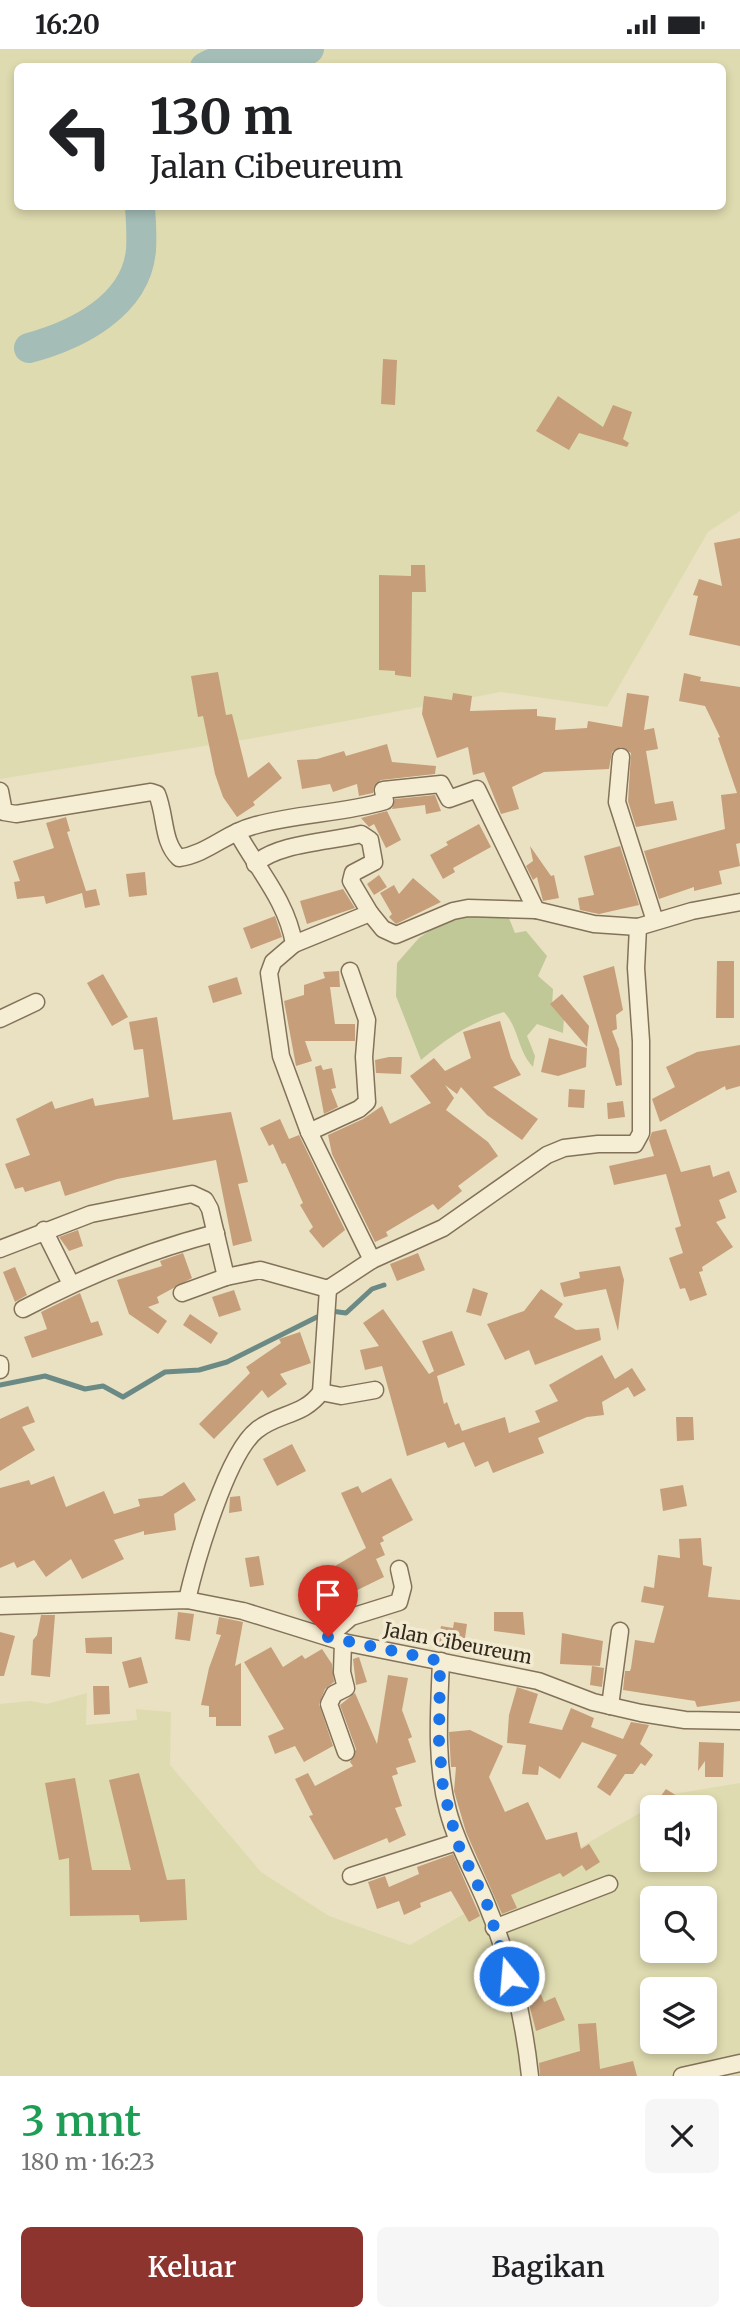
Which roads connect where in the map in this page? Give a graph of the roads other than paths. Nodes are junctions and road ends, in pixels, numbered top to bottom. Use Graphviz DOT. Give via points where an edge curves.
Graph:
graph roads {
  1 [pos="621,757"];
  2 [pos="0,791"];
  3 [pos="237,832"];
  4 [pos="255,865"];
  5 [pos="740,902"];
  6 [pos="536,910"];
  7 [pos="370,913"];
  8 [pos="654,922"];
  9 [pos="638,927"];
  10 [pos="294,944"];
  11 [pos="350,971"];
  12 [pos="36,1002"];
  13 [pos="0,1019"];
  14 [pos="309,1132"];
  15 [pos="44,1230"];
  16 [pos="216,1233"];
  17 [pos="0,1248"];
  18 [pos="372,1260"];
  19 [pos="226,1277"];
  20 [pos="71,1284"];
  21 [pos="328,1289"];
  22 [pos="181,1293"];
  23 [pos="23,1310"];
  24 [pos="0,1364"];
  25 [pos="0,1370"];
  26 [pos="375,1390"];
  27 [pos="321,1392"];
  28 [pos="399,1569"];
  29 [pos="187,1600"];
  30 [pos="0,1606"];
  31 [pos="620,1631"];
  32 [pos="336,1639"];
  33 [pos="440,1661"];
  34 [pos="610,1706"];
  35 [pos="740,1721"];
  36 [pos="346,1752"];
  37 [pos="457,1842"];
  38 [pos="351,1876"];
  39 [pos="609,1884"];
  40 [pos="494,1928"];
  41 [pos="740,2063"];
  42 [pos="530,2076"];
  43 [pos="682,2076"];
  1 -- 8 [label="street" via="617,802"];
  2 -- 3 [label="street" via="4,812 16,814 157,794 170,849 179,858 209,849"];
  3 -- 4 [label="street"];
  3 -- 6 [label="street" via="288,818 351,812 386,801 383,790 441,783 449,799 477,789"];
  4 -- 7 [label="street" via="280,849 365,835 375,861 353,873 351,881"];
  4 -- 10 [label="street" via="283,905"];
  5 -- 8 [label="street"];
  6 -- 7 [label="street" via="453,911 396,936"];
  6 -- 9 [label="street" via="594,924"];
  7 -- 10 [label="street"];
  8 -- 9 [label="street"];
  9 -- 18 [label="street" via="639,1140 631,1146 597,1144 547,1155 443,1228"];
  10 -- 14 [label="street" via="273,962 271,999 281,1056"];
  11 -- 14 [label="street" via="367,1020 367,1102"];
  12 -- 13 [label="street"];
  14 -- 18 [label="street"];
  15 -- 16 [label="street" via="91,1214 192,1194 205,1200"];
  15 -- 17 [label="street"];
  15 -- 20 [label="street"];
  16 -- 19 [label="street"];
  16 -- 20 [label="street"];
  18 -- 21 [label="street"];
  19 -- 21 [label="street" via="260,1270"];
  19 -- 22 [label="street"];
  20 -- 23 [label="street"];
  21 -- 27 [label="street"];
  24 -- 25 [label="street"];
  26 -- 27 [label="street" via="341,1396"];
  27 -- 29 [label="street" via="300,1412 261,1427 246,1443 208,1528"];
  28 -- 32 [label="street" via="403,1587 399,1602 351,1617 336,1627"];
  29 -- 30 [label="street, Jalan Cibeureum"];
  29 -- 32 [label="street, Jalan Cibeureum" via="243,1611"];
  31 -- 34 [label="street"];
  32 -- 33 [label="street, Jalan Cibeureum"];
  32 -- 36 [label="street" via="346,1688 328,1704"];
  33 -- 34 [label="street, Jalan Cibeureum" via="538,1681"];
  33 -- 37 [label="street" via="442,1775"];
  34 -- 35 [label="street, Jalan Cibeureum" via="685,1720"];
  37 -- 38 [label="street"];
  37 -- 40 [label="street"];
  39 -- 40 [label="street"];
  40 -- 42 [label="street" via="522,2020"];
  41 -- 43 [label="street"];
}
